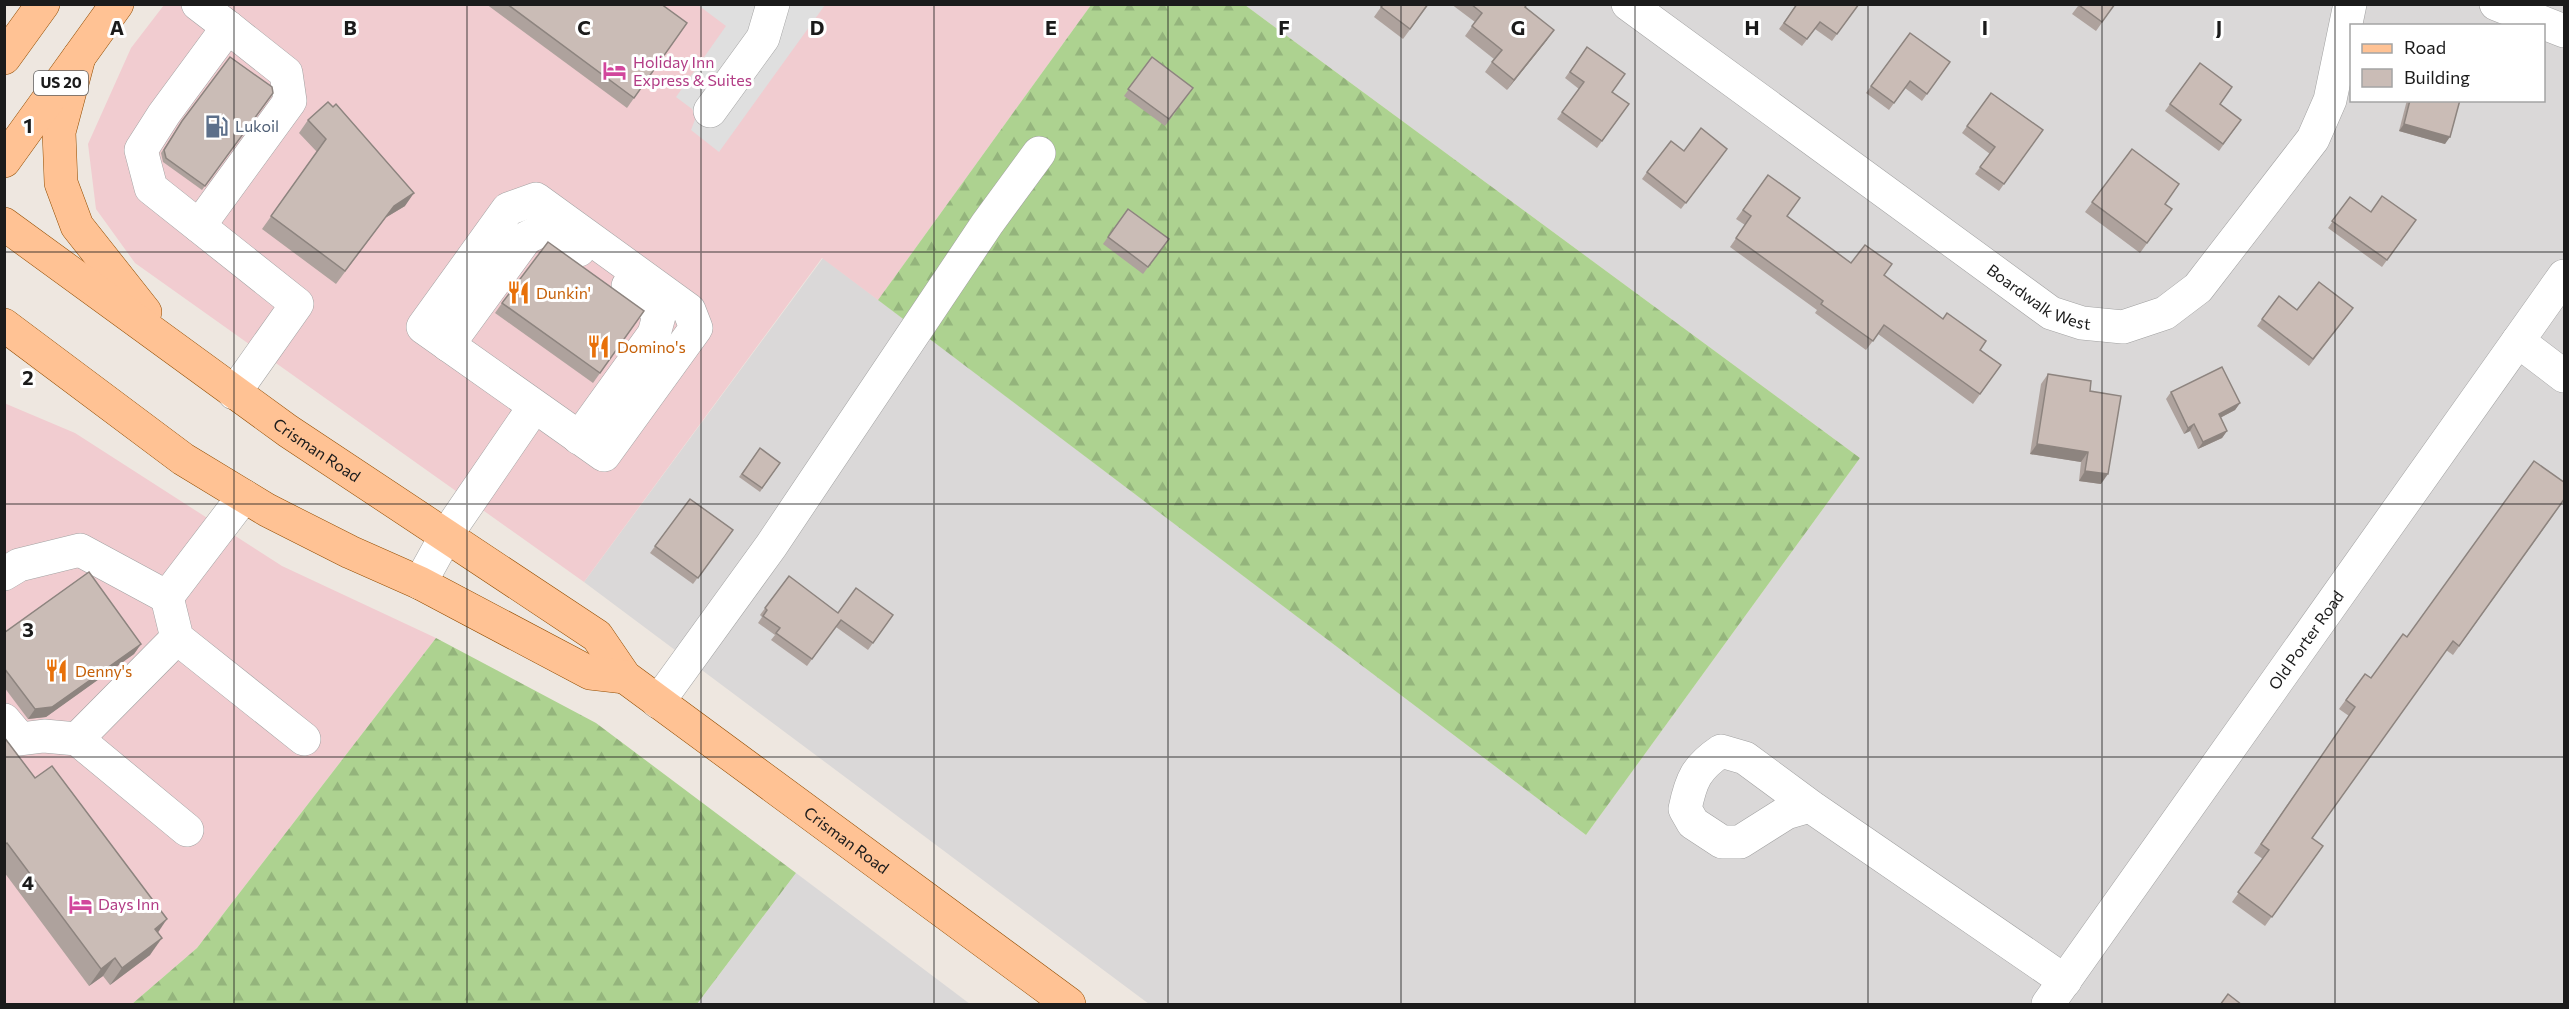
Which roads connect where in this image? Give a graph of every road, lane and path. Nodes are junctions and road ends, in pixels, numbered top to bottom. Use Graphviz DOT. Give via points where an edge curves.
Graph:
graph roads {
  1 [pos="43,4"];
  2 [pos="117,4"];
  3 [pos="198,4"];
  4 [pos="773,4"];
  5 [pos="1628,4"];
  6 [pos="2350,4"];
  7 [pos="2496,4"];
  8 [pos="228,27"];
  9 [pos="2565,31"];
  10 [pos="7,49"];
  11 [pos="79,57"];
  12 [pos="710,111"];
  13 [pos="1039,153"];
  14 [pos="4,161"];
  15 [pos="4,224"];
  16 [pos="200,226"];
  17 [pos="2565,276"];
  18 [pos="4,325"];
  19 [pos="2518,341"];
  20 [pos="171,344"];
  21 [pos="448,345"];
  22 [pos="4,354"];
  23 [pos="58,365"];
  24 [pos="2565,376"];
  25 [pos="234,393"];
  26 [pos="534,407"];
  27 [pos="579,438"];
  28 [pos="244,496"];
  29 [pos="447,534"];
  30 [pos="4,574"];
  31 [pos="420,583"];
  32 [pos="167,597"];
  33 [pos="177,638"];
  34 [pos="625,677"];
  35 [pos="658,702"];
  36 [pos="4,720"];
  37 [pos="77,739"];
  38 [pos="304,739"];
  39 [pos="1810,806"];
  40 [pos="187,831"];
  41 [pos="2057,993"];
  42 [pos="1068,1005"];
  1 -- 10 [label="main road"];
  2 -- 11 [label="main road, US 20"];
  3 -- 8 [label="street"];
  4 -- 12 [label="street" via="763,38"];
  5 -- 6 [label="street, Boardwalk West" via="2051,313 2082,323 2123,327 2165,313 2198,288 2313,139 2330,100"];
  7 -- 9 [label="street"];
  8 -- 16 [label="street" via="141,150 151,188"];
  8 -- 16 [label="street" via="286,73 290,101"];
  11 -- 14 [label="main road, US 20"];
  11 -- 20 [label="main road" via="59,132 61,183 77,226"];
  13 -- 35 [label="street" via="771,546"];
  15 -- 20 [label="main road, Crisman Road"];
  16 -- 25 [label="street" via="297,304"];
  17 -- 19 [label="street, Old Porter Road"];
  18 -- 23 [label="main road, Crisman Road"];
  19 -- 24 [label="street"];
  19 -- 41 [label="street, Old Porter Road"];
  20 -- 25 [label="main road, Crisman Road"];
  21 -- 26 [label="street"];
  21 -- 27 [label="street" via="526,238 542,230 556,234 649,301 659,316 654,334"];
  21 -- 27 [label="street" via="423,327 508,209 536,200 689,310 696,328 604,455"];
  22 -- 23 [label="main road"];
  23 -- 28 [label="main road, Crisman Road" via="183,459"];
  25 -- 29 [label="main road, Crisman Road"];
  26 -- 27 [label="street"];
  26 -- 29 [label="street"];
  28 -- 31 [label="main road, Crisman Road" via="350,552"];
  28 -- 32 [label="street"];
  29 -- 31 [label="street"];
  29 -- 34 [label="main road, Crisman Road" via="597,636"];
  30 -- 32 [label="street" via="19,565 80,550"];
  31 -- 34 [label="main road, Crisman Road" via="590,672"];
  32 -- 33 [label="street"];
  33 -- 37 [label="street"];
  33 -- 38 [label="street"];
  34 -- 35 [label="main road, Crisman Road"];
  35 -- 42 [label="main road, Crisman Road"];
  36 -- 37 [label="street" via="20,740 44,736"];
  37 -- 40 [label="street"];
  39 -- 41 [label="street"];
}
